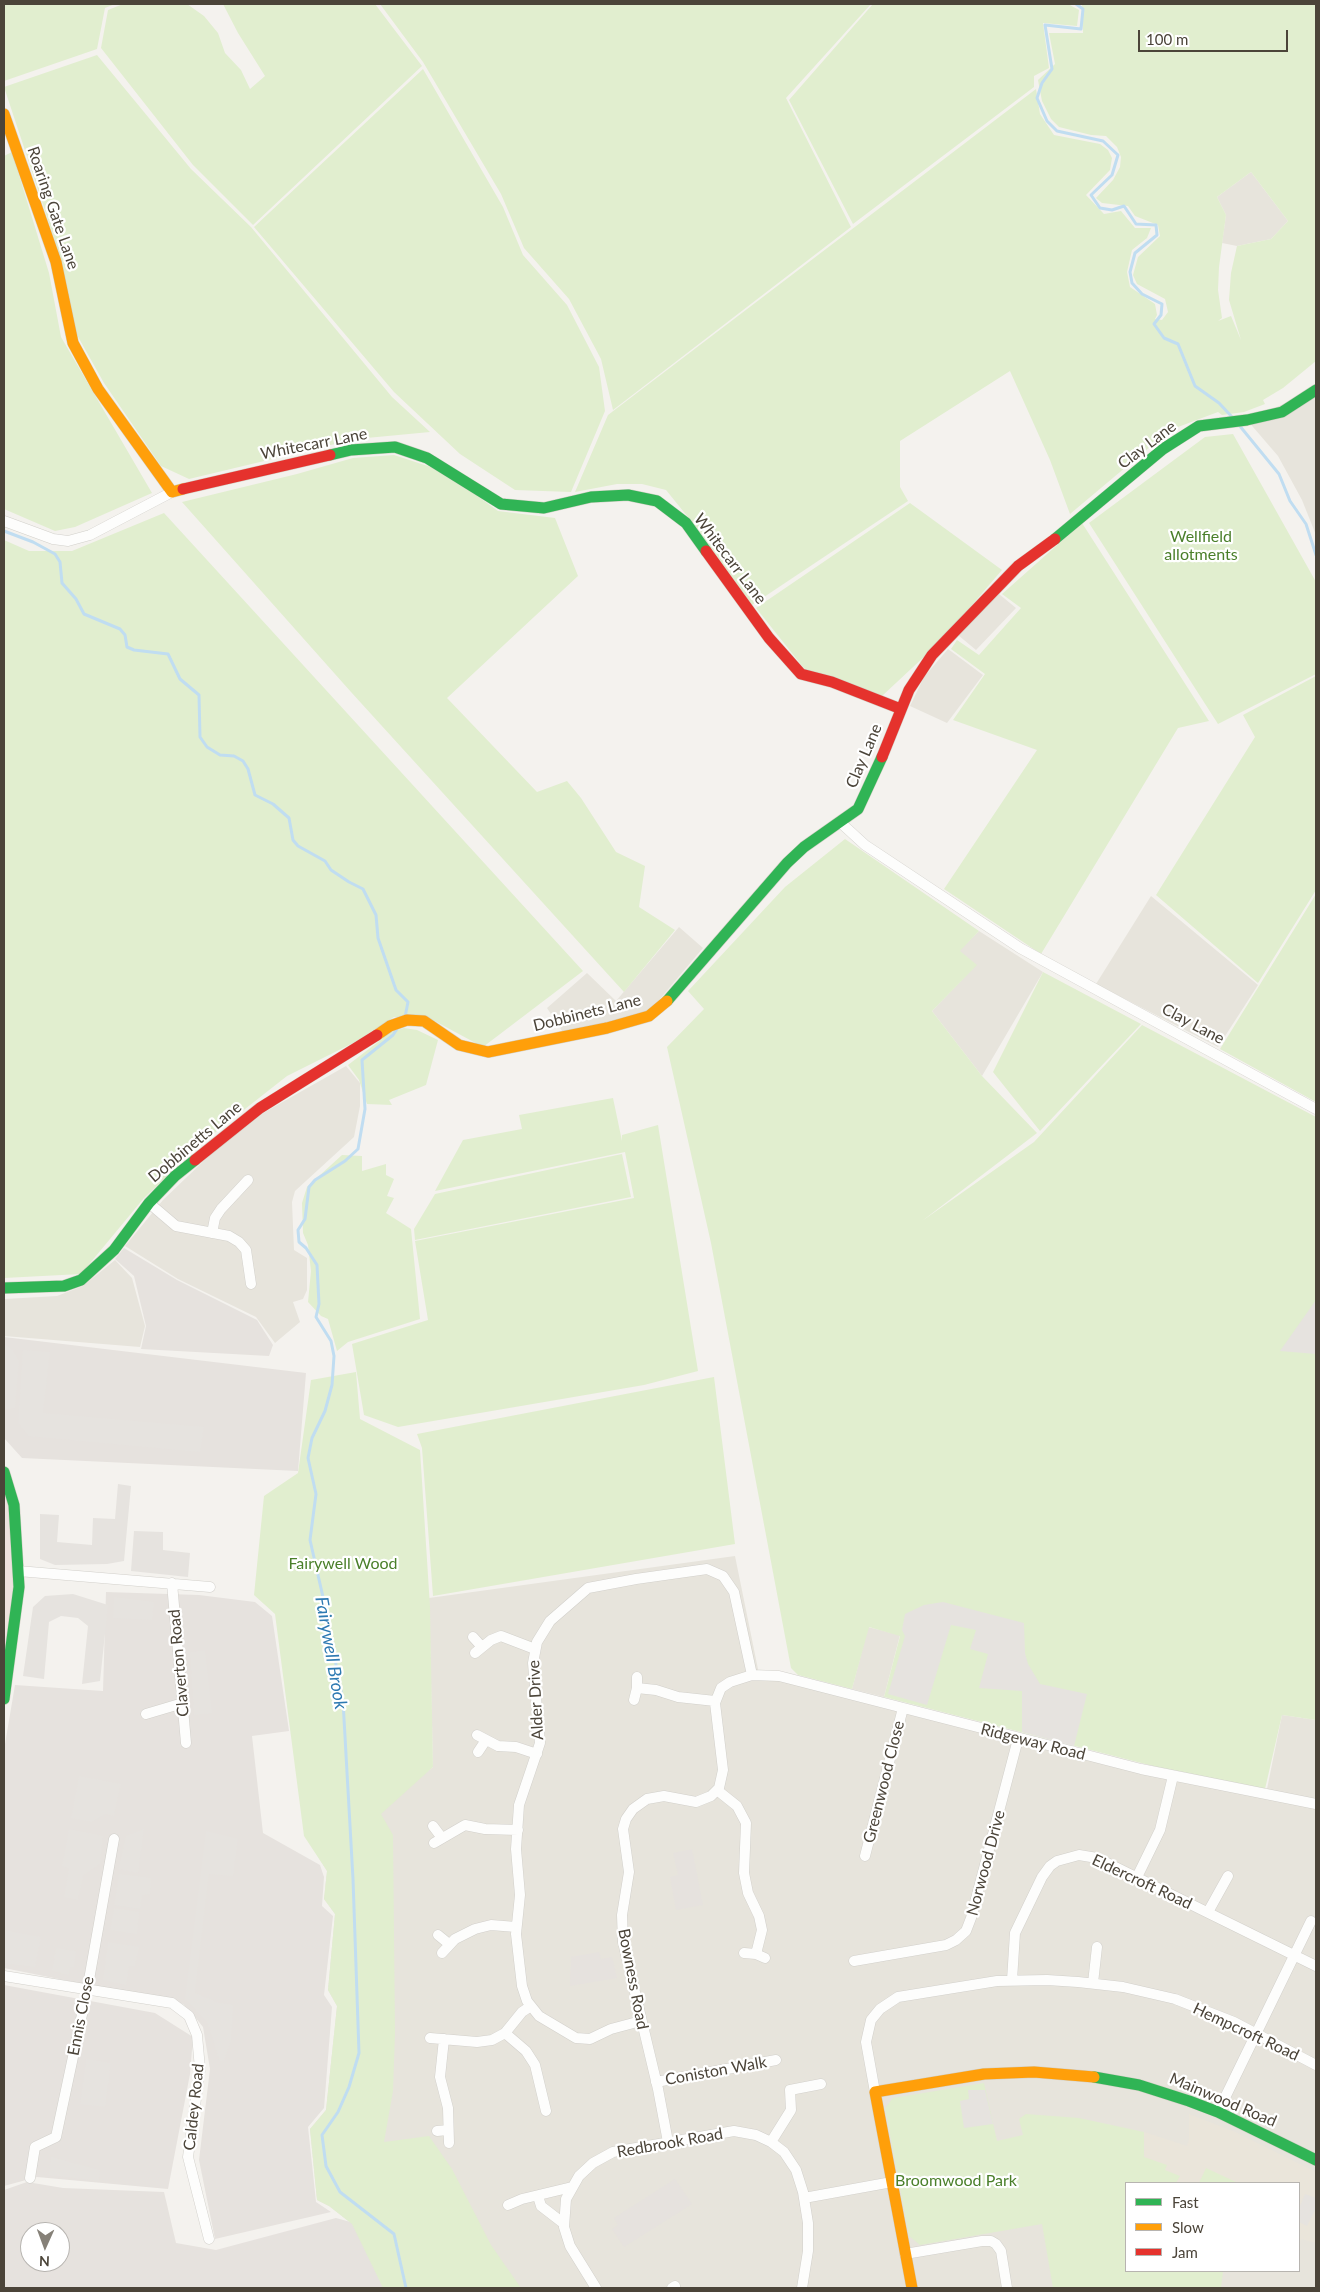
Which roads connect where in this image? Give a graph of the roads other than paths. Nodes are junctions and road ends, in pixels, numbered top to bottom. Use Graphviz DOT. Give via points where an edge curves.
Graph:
graph roads {
  1 [pos="4,114"];
  2 [pos="1315,393"];
  3 [pos="172,492"];
  4 [pos="4,521"];
  5 [pos="901,709"];
  6 [pos="841,823"];
  7 [pos="390,1026"];
  8 [pos="1316,1109"];
  9 [pos="248,1180"];
  10 [pos="150,1204"];
  11 [pos="212,1233"];
  12 [pos="251,1284"];
  13 [pos="4,1288"];
  14 [pos="4,1472"];
  15 [pos="18,1571"];
  16 [pos="172,1583"];
  17 [pos="210,1587"];
  18 [pos="474,1637"];
  19 [pos="535,1648"];
  20 [pos="752,1675"];
  21 [pos="4,1699"];
  22 [pos="634,1700"];
  23 [pos="715,1701"];
  24 [pos="183,1703"];
  25 [pos="903,1708"];
  26 [pos="146,1714"];
  27 [pos="1018,1739"];
  28 [pos="186,1743"];
  29 [pos="478,1752"];
  30 [pos="537,1754"];
  31 [pos="1173,1776"];
  32 [pos="717,1790"];
  33 [pos="1316,1804"];
  34 [pos="433,1826"];
  35 [pos="518,1830"];
  36 [pos="114,1840"];
  37 [pos="865,1856"];
  38 [pos="1228,1874"];
  39 [pos="1136,1877"];
  40 [pos="1208,1912"];
  41 [pos="1312,1919"];
  42 [pos="516,1927"];
  43 [pos="438,1935"];
  44 [pos="1097,1945"];
  45 [pos="744,1954"];
  46 [pos="1295,1955"];
  47 [pos="854,1961"];
  48 [pos="1316,1966"];
  49 [pos="4,1976"];
  50 [pos="1012,1980"];
  51 [pos="1093,1983"];
  52 [pos="87,1990"];
  53 [pos="531,2006"];
  54 [pos="641,2020"];
  55 [pos="505,2033"];
  56 [pos="1257,2034"];
  57 [pos="430,2038"];
  58 [pos="444,2039"];
  59 [pos="776,2060"];
  60 [pos="1316,2065"];
  61 [pos="656,2082"];
  62 [pos="821,2084"];
  63 [pos="875,2092"];
  64 [pos="546,2111"];
  65 [pos="1218,2112"];
  66 [pos="668,2142"];
  67 [pos="771,2142"];
  68 [pos="449,2144"];
  69 [pos="1316,2160"];
  70 [pos="30,2178"];
  71 [pos="892,2182"];
  72 [pos="572,2187"];
  73 [pos="538,2196"];
  74 [pos="804,2198"];
  75 [pos="508,2205"];
  76 [pos="563,2223"];
  77 [pos="209,2239"];
  78 [pos="905,2254"];
  79 [pos="596,2288"];
  80 [pos="802,2288"];
  81 [pos="912,2288"];
  82 [pos="1007,2288"];
  1 -- 3 [label="street, Roaring Gate Lane" via="56,262 73,343 98,389"];
  2 -- 5 [label="street, Clay Lane" via="1282,412 1199,426 1163,450 1018,566 932,655"];
  3 -- 4 [label="street, Whitecarr Lane" via="90,535 68,541 53,539"];
  3 -- 5 [label="street, Whitecarr Lane" via="351,450 395,447 427,458 501,504 544,508 591,497 628,495 656,501 686,523 769,638 801,674 832,682"];
  5 -- 6 [label="street, Clay Lane" via="868,791 858,809"];
  6 -- 7 [label="street, Dobbinets Lane" via="804,847 787,863 660,1009 649,1016 607,1028 488,1052 459,1044 424,1021 407,1020"];
  6 -- 8 [label="street, Clay Lane" via="865,845 1020,948"];
  7 -- 10 [label="street, Dobbinetts Lane" via="260,1108 175,1176"];
  9 -- 11 [label="street" via="221,1209"];
  10 -- 11 [label="street" via="176,1226"];
  10 -- 13 [label="street, Dobbinetts Lane" via="114,1250 81,1280 64,1286"];
  11 -- 12 [label="street" via="229,1236 246,1250"];
  14 -- 15 [label="street" via="14,1505"];
  15 -- 16 [label="street, Claverton Road"];
  15 -- 21 [label="street" via="19,1587"];
  16 -- 17 [label="street, Claverton Road"];
  16 -- 24 [label="street, Claverton Road"];
  18 -- 19 [label="street" via="479,1650 501,1636"];
  19 -- 20 [label="street, Alder Drive" via="550,1621 588,1588 707,1569 723,1576 734,1592"];
  19 -- 30 [label="street, Alder Drive" via="533,1671 540,1735"];
  20 -- 23 [label="street" via="726,1684"];
  20 -- 25 [label="street, Ridgeway Road" via="779,1676"];
  22 -- 23 [label="street" via="637,1683 682,1698"];
  23 -- 32 [label="street" via="723,1770"];
  24 -- 26 [label="street"];
  24 -- 28 [label="street, Claverton Road"];
  25 -- 27 [label="street, Ridgeway Road"];
  25 -- 37 [label="street, Greenwood Close"];
  27 -- 31 [label="street, Ridgeway Road"];
  27 -- 47 [label="street, Norwood Drive" via="966,1931 956,1940 938,1947"];
  29 -- 30 [label="street" via="482,1738 498,1746 516,1747"];
  30 -- 35 [label="street, Alder Drive" via="519,1805"];
  31 -- 33 [label="street, Ridgeway Road"];
  31 -- 39 [label="street" via="1160,1830"];
  32 -- 45 [label="street" via="740,1809 746,1823 744,1873 748,1894 762,1930 761,1956"];
  32 -- 54 [label="street, Bowness Road" via="696,1802 664,1796 648,1799 635,1806 625,1822 623,1837 628,1877 622,1935"];
  34 -- 35 [label="street" via="438,1840 465,1825"];
  35 -- 42 [label="street, Alder Drive" via="516,1849 520,1895"];
  36 -- 52 [label="street, Ennis Close"];
  38 -- 40 [label="street"];
  39 -- 40 [label="street, Eldercroft Road"];
  39 -- 50 [label="street, Eldercroft Road" via="1089,1856 1067,1857 1050,1866 1016,1927"];
  40 -- 46 [label="street, Eldercroft Road"];
  41 -- 46 [label="street"];
  42 -- 43 [label="street" via="480,1927 466,1932 445,1949"];
  42 -- 53 [label="street, Alder Drive" via="522,1986"];
  44 -- 51 [label="street"];
  46 -- 48 [label="street, Eldercroft Road"];
  46 -- 56 [label="street"];
  49 -- 52 [label="street, Caldey Road"];
  50 -- 51 [label="street, Hempcroft Road"];
  50 -- 63 [label="street, Hempcroft Road" via="916,1994 885,2004 871,2020 867,2036"];
  51 -- 56 [label="street, Hempcroft Road" via="1175,1999 1212,2012"];
  52 -- 70 [label="street, Ennis Close" via="56,2137 35,2147"];
  52 -- 77 [label="street, Caldey Road" via="172,2003 189,2016 197,2035 200,2069 188,2157"];
  53 -- 54 [label="street, Alder Drive" via="543,2019 579,2039 594,2038"];
  53 -- 55 [label="street"];
  54 -- 61 [label="street, Bowness Road"];
  55 -- 58 [label="street" via="480,2042"];
  55 -- 64 [label="street" via="532,2059 548,2091"];
  56 -- 60 [label="street, Hempcroft Road"];
  56 -- 65 [label="street"];
  57 -- 58 [label="street"];
  58 -- 68 [label="street" via="440,2077 448,2104 442,2131"];
  59 -- 61 [label="street, Coniston Walk"];
  61 -- 66 [label="street, Bowness Road"];
  62 -- 67 [label="street" via="790,2090 791,2110"];
  63 -- 65 [label="street, Mainwood Road" via="971,2075 1047,2072 1139,2085"];
  63 -- 71 [label="street"];
  65 -- 69 [label="street, Mainwood Road"];
  66 -- 67 [label="street, Redbrook Road" via="734,2131"];
  66 -- 72 [label="street, Redbrook Road" via="607,2155 589,2166"];
  67 -- 74 [label="street, Redbrook Road" via="792,2162"];
  71 -- 74 [label="street"];
  71 -- 78 [label="street"];
  72 -- 73 [label="street"];
  72 -- 76 [label="street, Redbrook Road" via="564,2206"];
  73 -- 75 [label="street"];
  73 -- 76 [label="street" via="541,2206"];
  74 -- 80 [label="street, Redbrook Road" via="808,2246"];
  76 -- 79 [label="street, Redbrook Road" via="570,2246"];
  78 -- 81 [label="street"];
  78 -- 82 [label="street" via="990,2241 1000,2251"];
}
